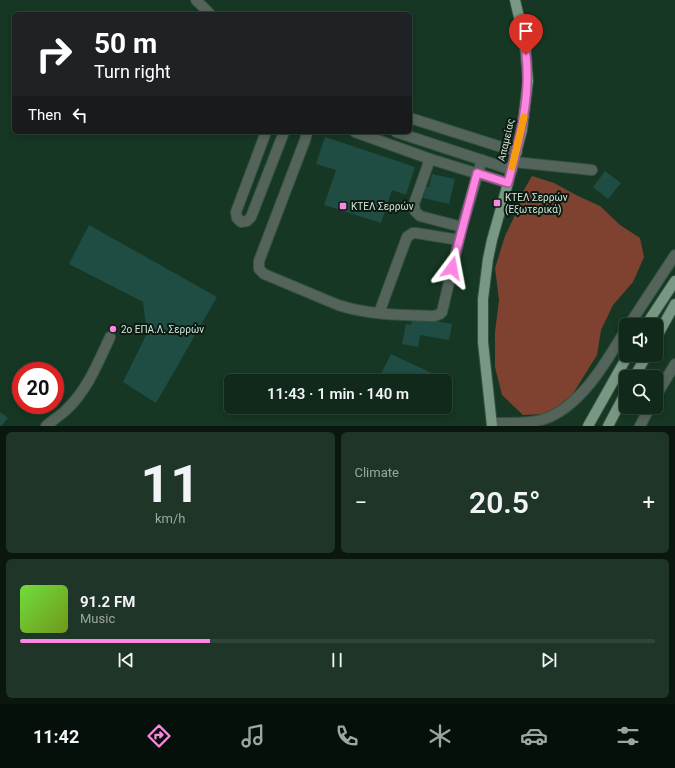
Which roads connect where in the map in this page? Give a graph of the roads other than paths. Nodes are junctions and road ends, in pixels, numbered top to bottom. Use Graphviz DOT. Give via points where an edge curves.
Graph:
graph roads {
  1 [pos="196,0"];
  2 [pos="516,0"];
  3 [pos="208,12"];
  4 [pos="412,119"];
  5 [pos="265,134"];
  6 [pos="283,134"];
  7 [pos="306,134"];
  8 [pos="361,134"];
  9 [pos="402,134"];
  10 [pos="430,159"];
  11 [pos="482,160"];
  12 [pos="514,161"];
  13 [pos="592,170"];
  14 [pos="477,173"];
  15 [pos="508,183"];
  16 [pos="462,227"];
  17 [pos="459,240"];
  18 [pos="675,255"];
  19 [pos="675,281"];
  20 [pos="675,304"];
  21 [pos="379,313"];
  22 [pos="634,318"];
  23 [pos="651,318"];
  24 [pos="663,325"];
  25 [pos="110,337"];
  26 [pos="619,341"];
  27 [pos="624,362"];
  28 [pos="675,364"];
  29 [pos="663,384"];
  30 [pos="619,405"];
  31 [pos="646,414"];
  32 [pos="492,425"];
  33 [pos="46,426"];
  34 [pos="588,426"];
  35 [pos="608,426"];
  36 [pos="640,426"];
  1 -- 3 [label="street"];
  2 -- 12 [label="main road, Απαμείας" via="525,43 528,81 522,130"];
  4 -- 12 [label="street"];
  5 -- 6 [label="street" via="236,212 241,222 247,222 251,217"];
  7 -- 21 [label="street" via="259,261 259,269 264,274 338,305"];
  8 -- 10 [label="street"];
  9 -- 11 [label="street"];
  10 -- 14 [label="street"];
  10 -- 16 [label="street" via="414,204 415,211 420,216"];
  11 -- 12 [label="street"];
  11 -- 14 [label="street"];
  12 -- 13 [label="street"];
  12 -- 15 [label="main road, Απαμείας"];
  14 -- 15 [label="street"];
  14 -- 16 [label="street"];
  15 -- 32 [label="main road, Απαμείας" via="492,240 483,299 483,342"];
  16 -- 17 [label="street"];
  17 -- 21 [label="street" via="416,233 407,237"];
  17 -- 21 [label="street" via="440,314 434,316"];
  18 -- 22 [label="street"];
  19 -- 23 [label="main road"];
  20 -- 24 [label="main road"];
  25 -- 33 [label="street" via="82,392 66,410"];
  26 -- 32 [label="street" via="584,390 565,408 548,418"];
  27 -- 34 [label="main road"];
  28 -- 29 [label="street"];
  30 -- 35 [label="main road"];
  31 -- 36 [label="street"];
}
